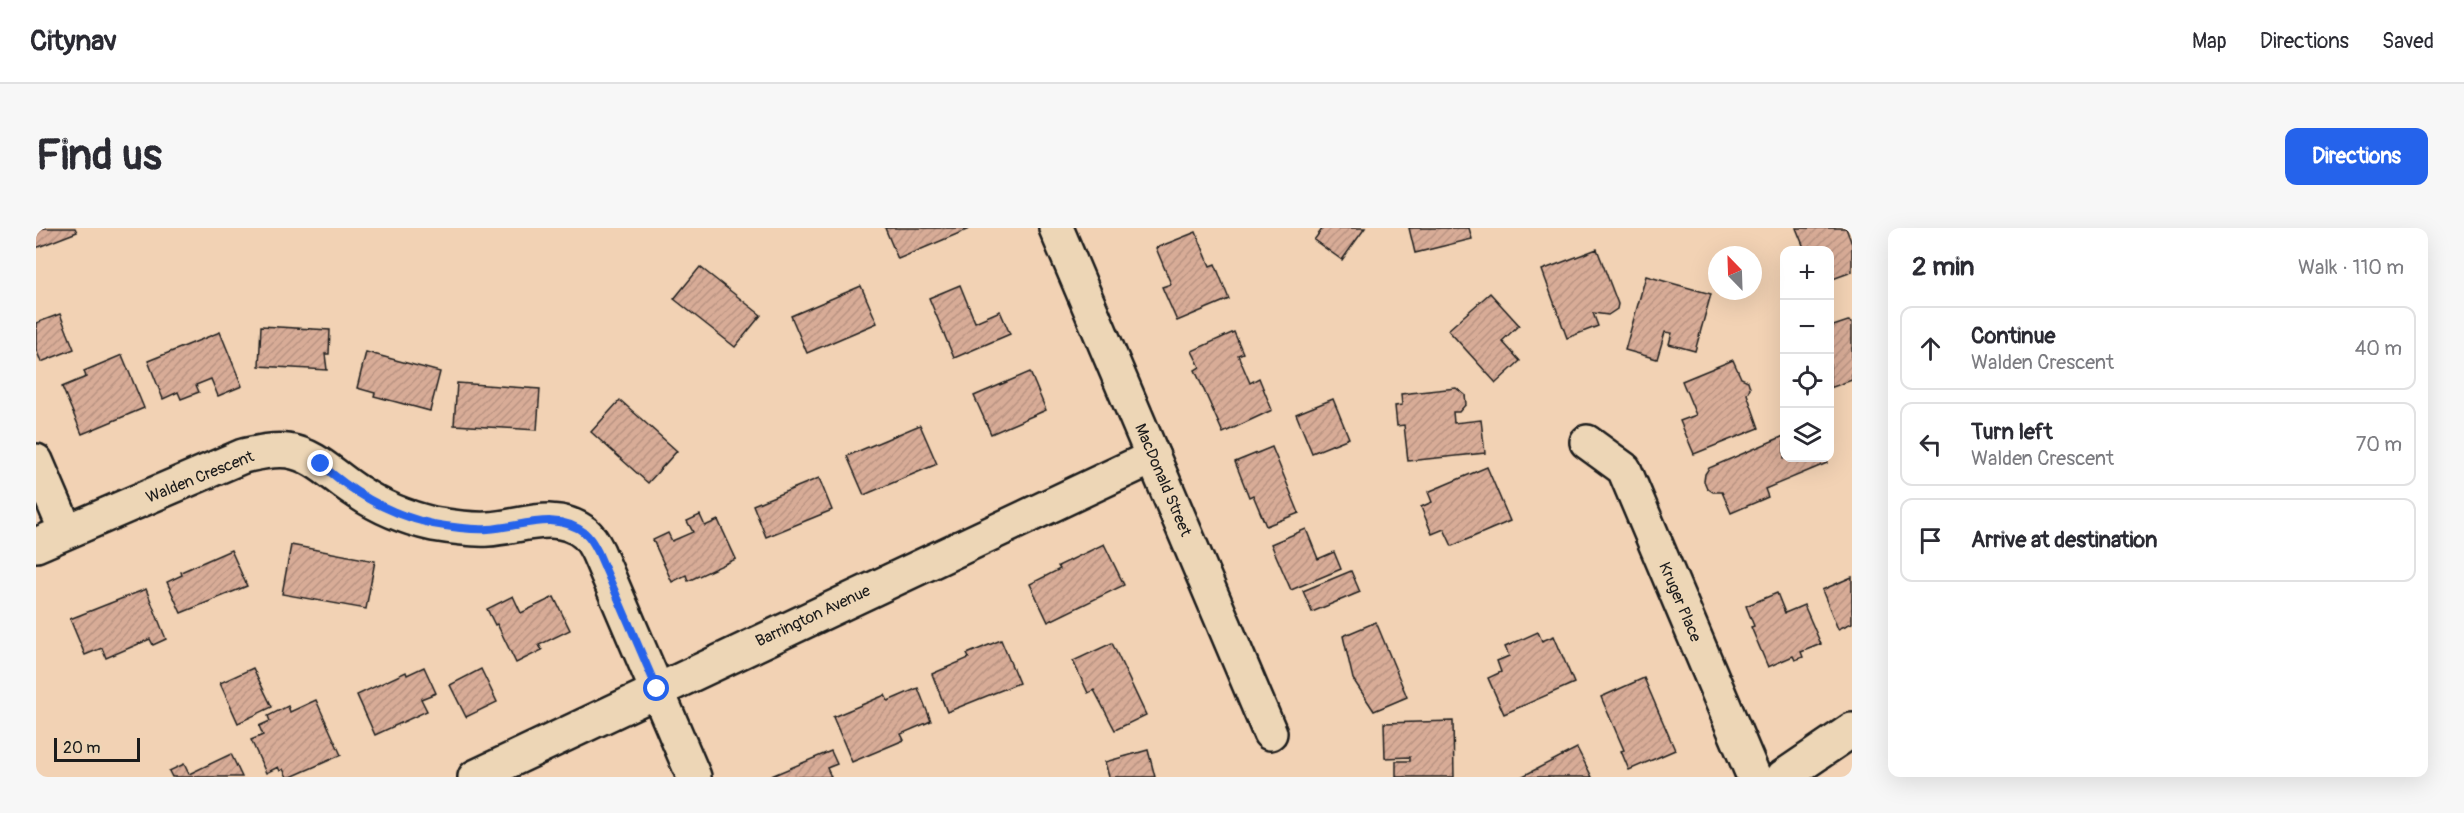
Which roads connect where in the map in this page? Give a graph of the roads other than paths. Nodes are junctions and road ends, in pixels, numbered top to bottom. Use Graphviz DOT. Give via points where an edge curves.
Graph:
graph roads {
  1 [pos="1056,228"];
  2 [pos="1587,442"];
  3 [pos="1153,457"];
  4 [pos="36,461"];
  5 [pos="66,531"];
  6 [pos="36,544"];
  7 [pos="657,689"];
  8 [pos="1852,730"];
  9 [pos="1270,733"];
  10 [pos="475,777"];
  11 [pos="694,777"];
  12 [pos="1754,777"];
  13 [pos="1783,777"];
  1 -- 3 [label="street, MacDonald Street"];
  2 -- 12 [label="street, Kruger Place" via="1624,469"];
  3 -- 7 [label="street, Barrington Avenue"];
  3 -- 9 [label="street, MacDonald Street"];
  4 -- 5 [label="street"];
  5 -- 6 [label="street, Walden Crescent"];
  5 -- 7 [label="street, Walden Crescent" via="243,456 266,451 305,456 387,509 424,521 487,529 552,520 568,524 586,534 598,552"];
  7 -- 10 [label="street, Barrington Avenue"];
  7 -- 11 [label="street, Walden Crescent"];
  8 -- 13 [label="street"];
}
